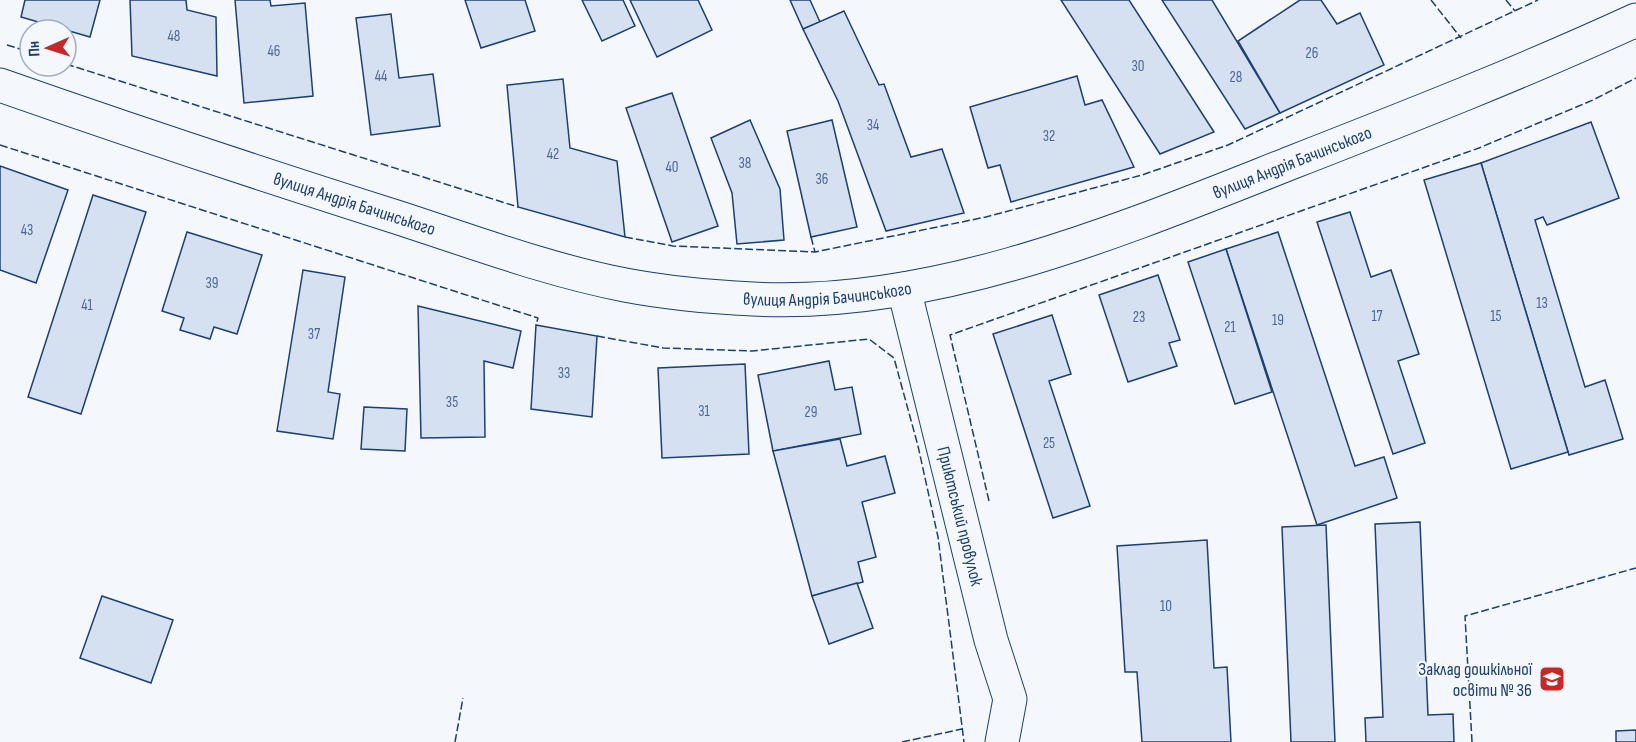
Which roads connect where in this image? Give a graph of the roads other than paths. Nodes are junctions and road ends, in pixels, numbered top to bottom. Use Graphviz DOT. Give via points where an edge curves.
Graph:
graph roads {
  1 [pos="1636,20"];
  2 [pos="0,85"];
  3 [pos="904,289"];
  4 [pos="1002,742"];
  1 -- 3 [label="street, вулиця Андрія Бачинського" via="1542,62 1222,190 1022,262"];
  2 -- 3 [label="street, вулиця Андрія Бачинського" via="206,157 622,285 758,300 837,298"];
  3 -- 4 [label="street, Приютський провулок" via="991,640 1010,699"];
}
